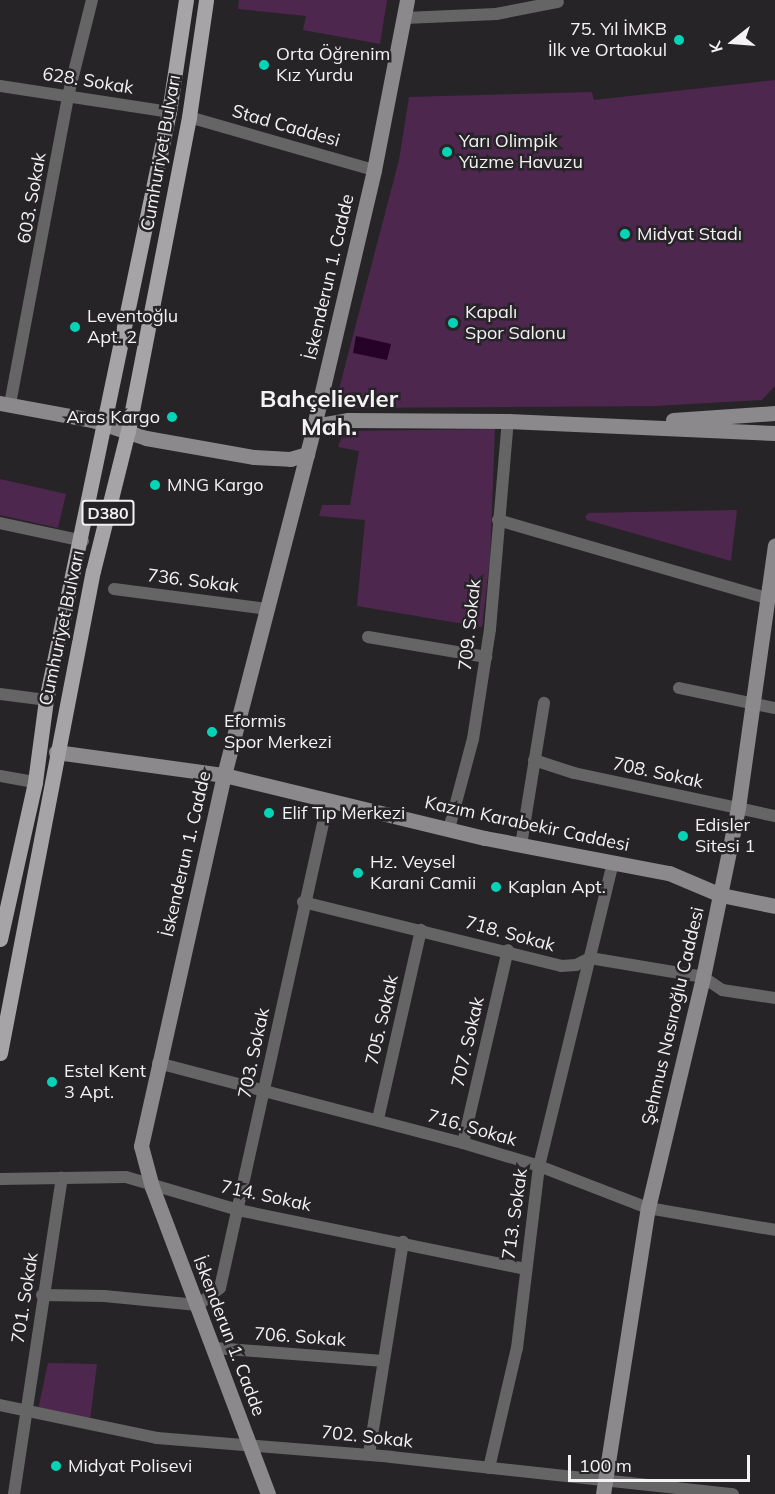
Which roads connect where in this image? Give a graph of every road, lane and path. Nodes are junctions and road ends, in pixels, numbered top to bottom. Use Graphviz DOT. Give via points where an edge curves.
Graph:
graph roads {
  1 [pos="92,0"];
  2 [pos="186,0"];
  3 [pos="206,0"];
  4 [pos="407,0"];
  5 [pos="558,2"];
  6 [pos="405,18"];
  7 [pos="0,86"];
  8 [pos="68,96"];
  9 [pos="169,112"];
  10 [pos="189,117"];
  11 [pos="374,170"];
  12 [pos="5,403"];
  13 [pos="775,413"];
  14 [pos="508,421"];
  15 [pos="622,423"];
  16 [pos="105,424"];
  17 [pos="314,426"];
  18 [pos="128,431"];
  19 [pos="775,433"];
  20 [pos="307,454"];
  21 [pos="498,520"];
  22 [pos="0,523"];
  23 [pos="83,541"];
  24 [pos="775,546"];
  25 [pos="114,589"];
  26 [pos="770,599"];
  27 [pos="267,609"];
  28 [pos="368,637"];
  29 [pos="486,657"];
  30 [pos="679,688"];
  31 [pos="0,694"];
  32 [pos="46,700"];
  33 [pos="544,703"];
  34 [pos="752,703"];
  35 [pos="775,708"];
  36 [pos="56,752"];
  37 [pos="534,760"];
  38 [pos="224,775"];
  39 [pos="0,776"];
  40 [pos="35,782"];
  41 [pos="328,800"];
  42 [pos="738,808"];
  43 [pos="775,816"];
  44 [pos="449,829"];
  45 [pos="520,844"];
  46 [pos="613,862"];
  47 [pos="721,895"];
  48 [pos="303,902"];
  49 [pos="775,906"];
  50 [pos="421,930"];
  51 [pos="0,939"];
  52 [pos="508,950"];
  53 [pos="590,958"];
  54 [pos="703,977"];
  55 [pos="775,999"];
  56 [pos="2,1024"];
  57 [pos="0,1053"];
  58 [pos="158,1063"];
  59 [pos="264,1090"];
  60 [pos="378,1119"];
  61 [pos="463,1143"];
  62 [pos="539,1166"];
  63 [pos="62,1178"];
  64 [pos="0,1179"];
  65 [pos="152,1187"];
  66 [pos="648,1208"];
  67 [pos="238,1210"];
  68 [pos="775,1230"];
  69 [pos="403,1242"];
  70 [pos="525,1269"];
  71 [pos="42,1295"];
  72 [pos="198,1305"];
  73 [pos="215,1348"];
  74 [pos="383,1361"];
  75 [pos="0,1405"];
  76 [pos="25,1413"];
  77 [pos="248,1443"];
  78 [pos="369,1454"];
  79 [pos="489,1468"];
  80 [pos="604,1488"];
  81 [pos="14,1494"];
  82 [pos="268,1494"];
  83 [pos="733,1494"];
  1 -- 8 [label="street, 603. Sokak"];
  2 -- 9 [label="main road, Cumhuriyet Bulvarı / D380"];
  3 -- 10 [label="main road, Cumhuriyet Bulvarı / D380"];
  4 -- 6 [label="street, İskenderun 1. Cadde"];
  5 -- 6 [label="street" via="496,15"];
  6 -- 11 [label="street, İskenderun 1. Cadde"];
  7 -- 8 [label="street, 628. Sokak"];
  8 -- 9 [label="street, 628. Sokak"];
  8 -- 12 [label="street, 603. Sokak"];
  9 -- 16 [label="main road, Cumhuriyet Bulvarı / D380"];
  10 -- 11 [label="street, Stad Caddesi"];
  10 -- 18 [label="main road, Cumhuriyet Bulvarı / D380"];
  11 -- 17 [label="street, İskenderun 1. Cadde"];
  12 -- 16 [label="street"];
  13 -- 15 [label="street"];
  14 -- 15 [label="street"];
  14 -- 17 [label="street" via="348,420"];
  14 -- 21 [label="street, 709. Sokak"];
  15 -- 19 [label="street"];
  16 -- 18 [label="street"];
  16 -- 23 [label="main road, Cumhuriyet Bulvarı / D380"];
  17 -- 20 [label="street, İskenderun 1. Cadde"];
  18 -- 20 [label="street" via="146,438 254,457 290,459"];
  18 -- 36 [label="main road, Cumhuriyet Bulvarı / D380" via="93,571"];
  20 -- 27 [label="street, İskenderun 1. Cadde"];
  21 -- 26 [label="street"];
  21 -- 29 [label="street, 709. Sokak"];
  22 -- 23 [label="street"];
  23 -- 32 [label="main road, Cumhuriyet Bulvarı / D380"];
  24 -- 26 [label="street, Şehmus Nasıroğlu Caddesi"];
  25 -- 27 [label="street, 736. Sokak"];
  26 -- 34 [label="street, Şehmus Nasıroğlu Caddesi"];
  27 -- 38 [label="street, İskenderun 1. Cadde"];
  28 -- 29 [label="street"];
  29 -- 44 [label="street, 709. Sokak" via="473,739"];
  30 -- 34 [label="street"];
  31 -- 32 [label="street"];
  32 -- 40 [label="main road, Cumhuriyet Bulvarı / D380"];
  33 -- 37 [label="street"];
  34 -- 35 [label="street"];
  34 -- 42 [label="street, Şehmus Nasıroğlu Caddesi"];
  36 -- 38 [label="street, Kazım Karabekir Caddesi"];
  36 -- 56 [label="main road, Cumhuriyet Bulvarı / D380"];
  37 -- 42 [label="street, 708. Sokak" via="574,773"];
  37 -- 45 [label="street"];
  38 -- 41 [label="street, Kazım Karabekir Caddesi"];
  38 -- 58 [label="street, İskenderun 1. Cadde"];
  39 -- 40 [label="street"];
  40 -- 51 [label="main road, Cumhuriyet Bulvarı / D380"];
  41 -- 44 [label="street, Kazım Karabekir Caddesi"];
  41 -- 48 [label="street, 703. Sokak"];
  42 -- 43 [label="street, 708. Sokak"];
  42 -- 47 [label="street, Şehmus Nasıroğlu Caddesi"];
  44 -- 45 [label="street, Kazım Karabekir Caddesi"];
  45 -- 46 [label="street, Kazım Karabekir Caddesi"];
  46 -- 47 [label="street, Kazım Karabekir Caddesi" via="669,873"];
  46 -- 53 [label="street, 713. Sokak"];
  47 -- 49 [label="street, Kazım Karabekir Caddesi"];
  47 -- 54 [label="street, Şehmus Nasıroğlu Caddesi"];
  48 -- 50 [label="street, 718. Sokak"];
  48 -- 59 [label="street, 703. Sokak"];
  50 -- 52 [label="street, 718. Sokak"];
  50 -- 60 [label="street, 705. Sokak"];
  52 -- 53 [label="street, 718. Sokak" via="561,966 576,965"];
  52 -- 61 [label="street, 707. Sokak"];
  53 -- 54 [label="street, 718. Sokak"];
  53 -- 62 [label="street, 713. Sokak"];
  54 -- 55 [label="street, 718. Sokak" via="722,990"];
  54 -- 66 [label="street, Şehmus Nasıroğlu Caddesi"];
  56 -- 57 [label="main road, Cumhuriyet Bulvarı / D380"];
  58 -- 59 [label="street, 716. Sokak"];
  58 -- 65 [label="street, İskenderun 1. Cadde" via="141,1146"];
  59 -- 60 [label="street, 716. Sokak"];
  59 -- 67 [label="street, 703. Sokak"];
  60 -- 61 [label="street, 716. Sokak"];
  61 -- 62 [label="street, 716. Sokak"];
  62 -- 66 [label="street, 716. Sokak"];
  62 -- 70 [label="street, 713. Sokak"];
  63 -- 64 [label="street, 714. Sokak"];
  63 -- 65 [label="street, 714. Sokak" via="126,1177"];
  63 -- 71 [label="street, 701. Sokak"];
  65 -- 67 [label="street, 714. Sokak"];
  65 -- 72 [label="street, İskenderun 1. Cadde"];
  66 -- 68 [label="street, 716. Sokak"];
  66 -- 80 [label="street, Şehmus Nasıroğlu Caddesi"];
  67 -- 69 [label="street, 714. Sokak"];
  67 -- 72 [label="street, 703. Sokak" via="220,1288"];
  69 -- 70 [label="street, 714. Sokak"];
  69 -- 74 [label="street"];
  70 -- 79 [label="street, 713. Sokak" via="518,1348"];
  71 -- 72 [label="street"];
  71 -- 76 [label="street, 701. Sokak"];
  72 -- 73 [label="street, İskenderun 1. Cadde"];
  73 -- 74 [label="street, 706. Sokak"];
  73 -- 77 [label="street, İskenderun 1. Cadde"];
  74 -- 78 [label="street"];
  75 -- 76 [label="street, 702. Sokak"];
  76 -- 77 [label="street, 702. Sokak" via="157,1437"];
  76 -- 81 [label="street, 701. Sokak"];
  77 -- 78 [label="street, 702. Sokak"];
  77 -- 82 [label="street, İskenderun 1. Cadde"];
  78 -- 79 [label="street, 702. Sokak"];
  79 -- 80 [label="street, 702. Sokak"];
  80 -- 83 [label="street, 702. Sokak"];
}
